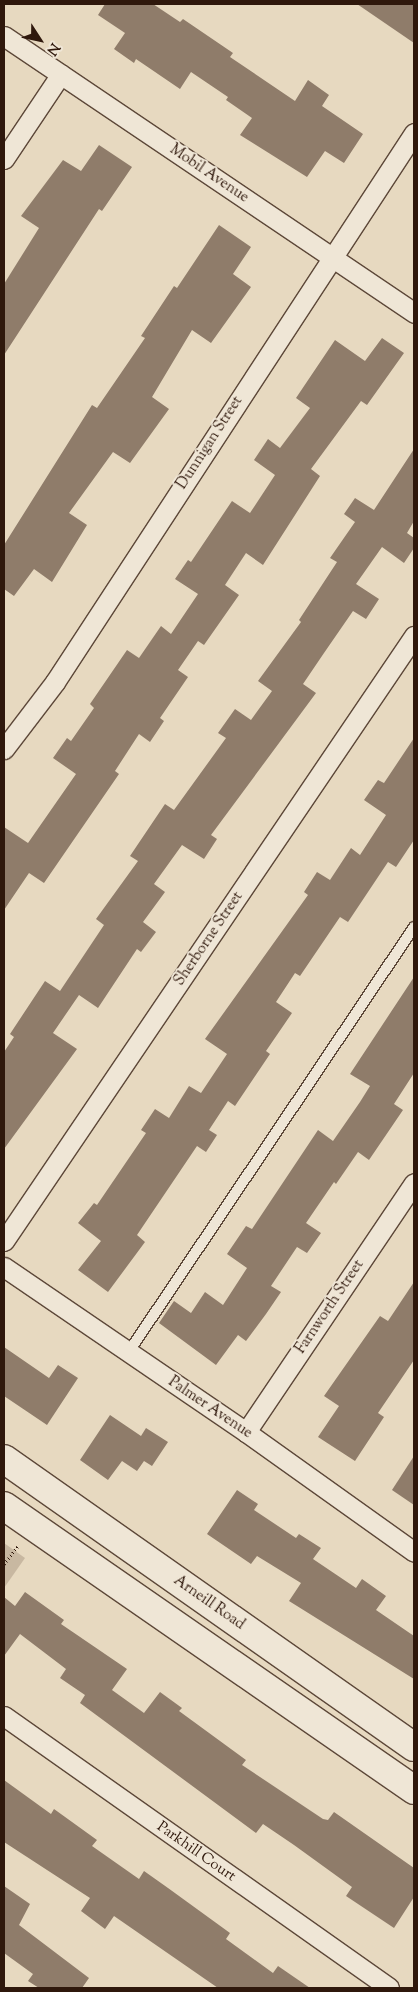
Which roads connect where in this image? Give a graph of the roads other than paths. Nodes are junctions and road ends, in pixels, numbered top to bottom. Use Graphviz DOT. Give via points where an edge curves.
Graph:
graph roads {
  1 [pos="4,36"];
  2 [pos="61,74"];
  3 [pos="414,133"];
  4 [pos="4,159"];
  5 [pos="331,256"];
  6 [pos="414,312"];
  7 [pos="414,636"];
  8 [pos="4,750"];
  9 [pos="414,927"];
  10 [pos="414,1183"];
  11 [pos="4,1241"];
  12 [pos="4,1267"];
  13 [pos="128,1353"];
  14 [pos="246,1432"];
  15 [pos="4,1459"];
  16 [pos="4,1506"];
  17 [pos="414,1552"];
  18 [pos="4,1716"];
  19 [pos="414,1747"];
  20 [pos="414,1790"];
  21 [pos="389,1988"];
  1 -- 2 [label="street, Mobil Avenue"];
  2 -- 4 [label="street"];
  2 -- 5 [label="street, Mobil Avenue"];
  3 -- 5 [label="street, Dunnigan Street"];
  5 -- 6 [label="street, Mobil Avenue"];
  5 -- 8 [label="street, Dunnigan Street" via="61,674"];
  7 -- 11 [label="street, Sherborne Street"];
  9 -- 13 [label="lane"];
  10 -- 14 [label="street, Farnworth Street"];
  12 -- 13 [label="street, Palmer Avenue"];
  13 -- 14 [label="street, Palmer Avenue"];
  14 -- 17 [label="street, Palmer Avenue"];
  15 -- 19 [label="main road, Arneill Road"];
  16 -- 20 [label="main road"];
  18 -- 21 [label="street, Parkhill Court"];
}
